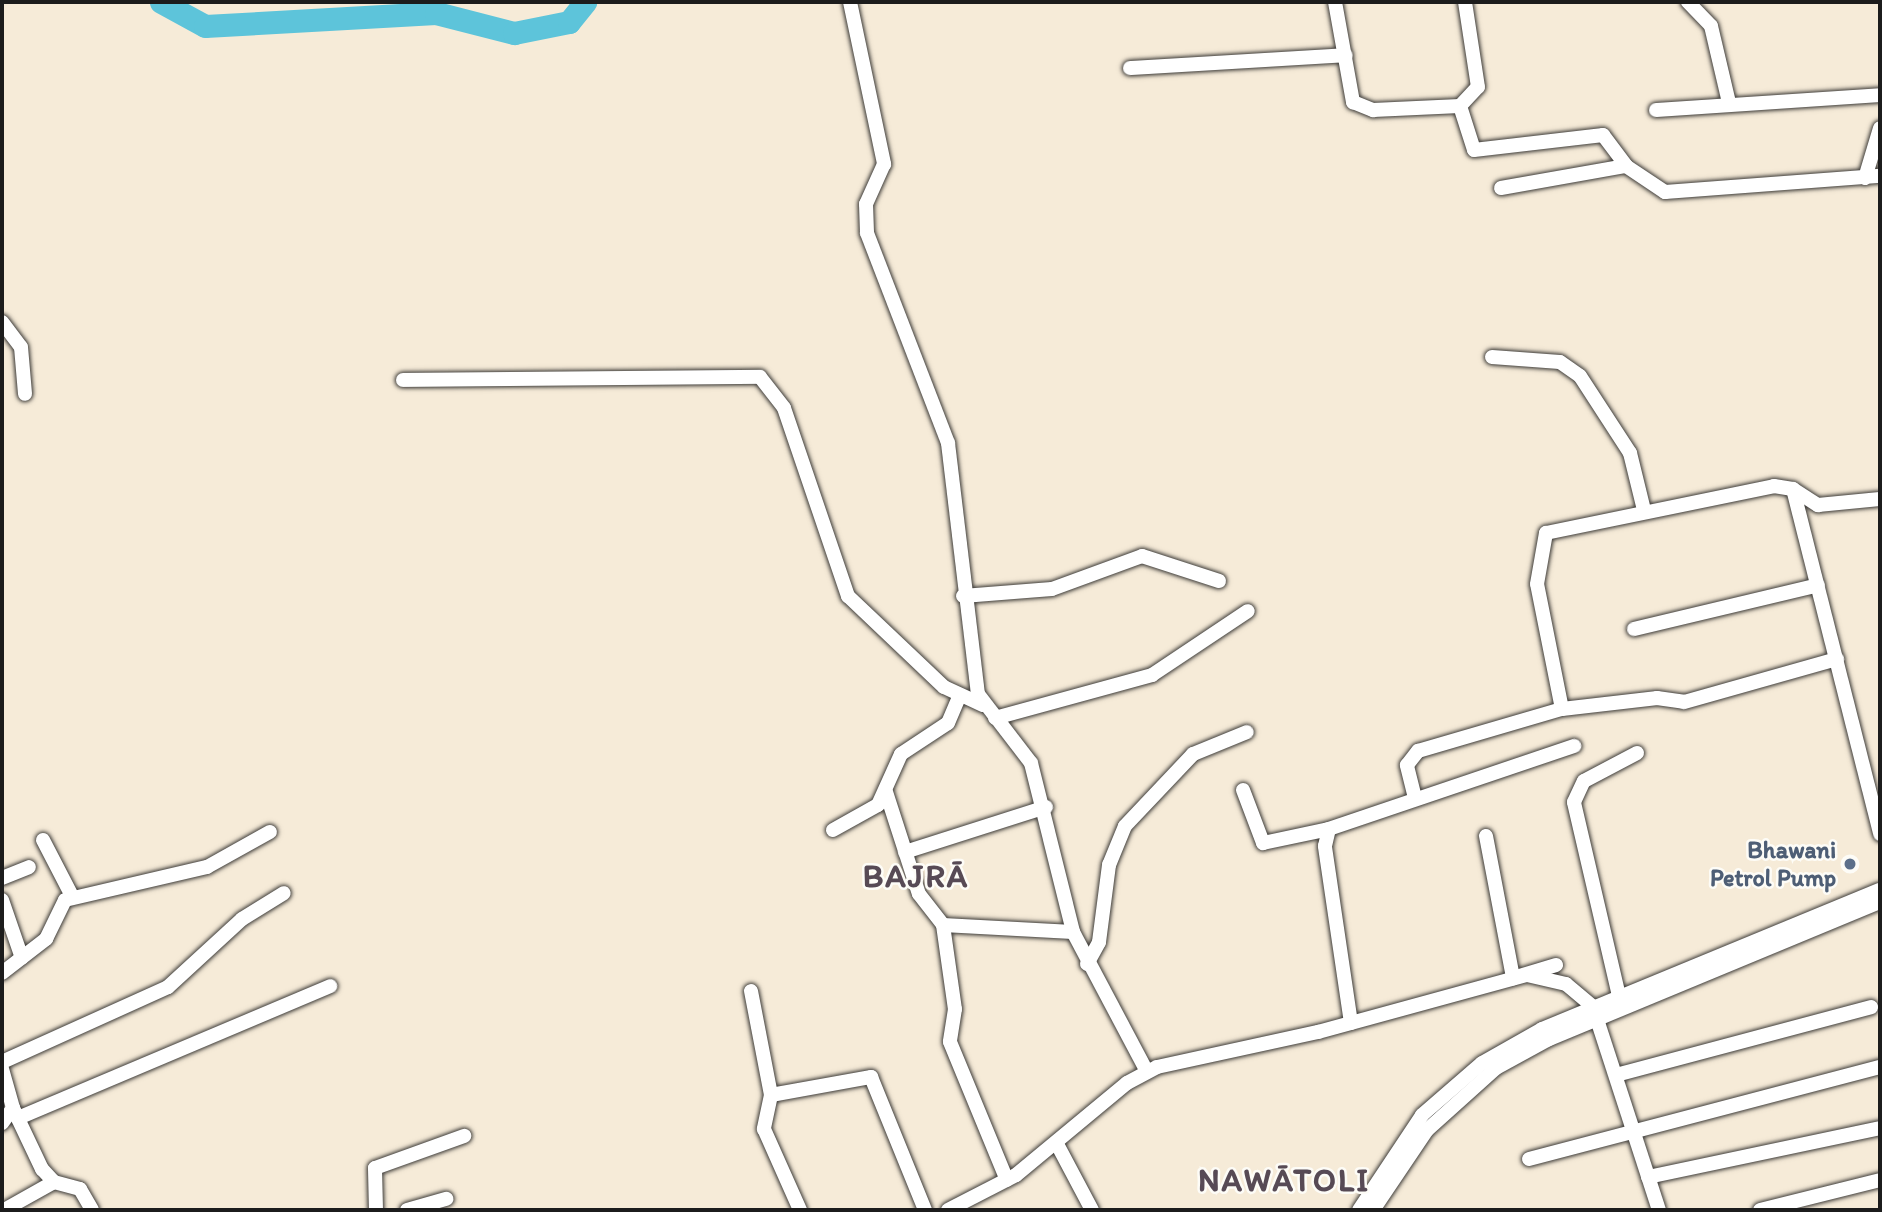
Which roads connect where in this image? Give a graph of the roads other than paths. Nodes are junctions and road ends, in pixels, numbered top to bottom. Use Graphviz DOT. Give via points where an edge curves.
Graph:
graph roads {
  1 [pos="850,2"];
  2 [pos="1335,2"];
  3 [pos="1465,2"];
  4 [pos="1688,2"];
  5 [pos="1346,55"];
  6 [pos="1130,68"];
  7 [pos="1880,95"];
  8 [pos="1728,103"];
  9 [pos="1460,106"];
  10 [pos="1656,110"];
  11 [pos="1880,128"];
  12 [pos="1626,166"];
  13 [pos="1880,176"];
  14 [pos="1865,178"];
  15 [pos="1501,188"];
  16 [pos="2,322"];
  17 [pos="1492,358"];
  18 [pos="403,380"];
  19 [pos="25,394"];
  20 [pos="1793,489"];
  21 [pos="1880,499"];
  22 [pos="1644,510"];
  23 [pos="1219,582"];
  24 [pos="1818,585"];
  25 [pos="963,596"];
  26 [pos="1248,611"];
  27 [pos="1634,629"];
  28 [pos="1837,659"];
  29 [pos="959,697"];
  30 [pos="983,705"];
  31 [pos="1562,709"];
  32 [pos="995,718"];
  33 [pos="1247,732"];
  34 [pos="1574,746"];
  35 [pos="1637,753"];
  36 [pos="1243,790"];
  37 [pos="886,792"];
  38 [pos="1415,798"];
  39 [pos="1046,807"];
  40 [pos="1329,829"];
  41 [pos="833,830"];
  42 [pos="270,832"];
  43 [pos="1880,834"];
  44 [pos="1486,836"];
  45 [pos="43,840"];
  46 [pos="905,852"];
  47 [pos="29,867"];
  48 [pos="2,878"];
  49 [pos="1880,890"];
  50 [pos="284,893"];
  51 [pos="72,896"];
  52 [pos="2,900"];
  53 [pos="1880,902"];
  54 [pos="943,925"];
  55 [pos="1073,932"];
  56 [pos="22,958"];
  57 [pos="1087,964"];
  58 [pos="1556,965"];
  59 [pos="2,973"];
  60 [pos="1513,978"];
  61 [pos="330,986"];
  62 [pos="751,991"];
  63 [pos="1619,996"];
  64 [pos="1871,1007"];
  65 [pos="1595,1013"];
  66 [pos="1352,1024"];
  67 [pos="2,1062"];
  68 [pos="1880,1067"];
  69 [pos="2,1069"];
  70 [pos="1147,1072"];
  71 [pos="1616,1075"];
  72 [pos="771,1095"];
  73 [pos="15,1113"];
  74 [pos="2,1123"];
  75 [pos="1880,1128"];
  76 [pos="1634,1132"];
  77 [pos="464,1136"];
  78 [pos="1057,1144"];
  79 [pos="1529,1159"];
  80 [pos="1648,1177"];
  81 [pos="1007,1180"];
  82 [pos="1880,1180"];
  83 [pos="54,1182"];
  84 [pos="446,1199"];
  85 [pos="4,1210"];
  86 [pos="92,1210"];
  87 [pos="376,1210"];
  88 [pos="407,1210"];
  89 [pos="800,1210"];
  90 [pos="925,1210"];
  91 [pos="948,1210"];
  92 [pos="1091,1210"];
  93 [pos="1359,1210"];
  94 [pos="1373,1210"];
  95 [pos="1659,1210"];
  96 [pos="1760,1210"];
  1 -- 25 [label="street" via="884,164 866,204 867,233 948,443"];
  2 -- 5 [label="street"];
  3 -- 9 [label="street" via="1478,86"];
  4 -- 8 [label="street" via="1711,26"];
  5 -- 6 [label="street"];
  5 -- 9 [label="street" via="1353,102 1362,108"];
  7 -- 8 [label="street"];
  8 -- 10 [label="street"];
  9 -- 12 [label="street" via="1474,150 1603,135"];
  11 -- 14 [label="street"];
  12 -- 14 [label="street" via="1665,192"];
  12 -- 15 [label="street"];
  13 -- 14 [label="street"];
  16 -- 19 [label="street" via="21,347"];
  17 -- 22 [label="street" via="1560,362 1580,376 1630,453"];
  18 -- 29 [label="street" via="760,377 784,408 848,596"];
  20 -- 21 [label="street" via="1818,505"];
  20 -- 22 [label="street" via="1774,486"];
  20 -- 24 [label="street"];
  22 -- 31 [label="street" via="1555,528 1541,539 1539,602"];
  23 -- 25 [label="street" via="1142,556 1052,589"];
  24 -- 27 [label="street"];
  24 -- 28 [label="street"];
  25 -- 30 [label="street"];
  26 -- 32 [label="street" via="1152,675"];
  28 -- 31 [label="street" via="1684,702 1657,698"];
  28 -- 43 [label="street"];
  29 -- 30 [label="street"];
  29 -- 37 [label="street" via="948,723 901,754"];
  30 -- 32 [label="street"];
  31 -- 38 [label="street" via="1418,751 1407,765"];
  32 -- 39 [label="street" via="1025,751"];
  33 -- 57 [label="street" via="1193,754 1125,826 1110,865 1102,930"];
  34 -- 38 [label="street"];
  35 -- 63 [label="street" via="1584,781 1574,802"];
  36 -- 40 [label="street" via="1263,843"];
  37 -- 41 [label="street" via="869,811"];
  37 -- 46 [label="street"];
  38 -- 40 [label="street"];
  39 -- 46 [label="street"];
  39 -- 55 [label="street"];
  40 -- 66 [label="street" via="1325,846"];
  42 -- 51 [label="street" via="206,867"];
  44 -- 60 [label="street"];
  45 -- 51 [label="street"];
  46 -- 54 [label="street" via="925,906"];
  47 -- 48 [label="street"];
  49 -- 63 [label="street"];
  50 -- 67 [label="street" via="242,919 181,979"];
  51 -- 56 [label="street" via="46,939"];
  52 -- 56 [label="street"];
  53 -- 65 [label="street"];
  54 -- 55 [label="street"];
  54 -- 81 [label="street" via="955,1009 950,1042"];
  55 -- 57 [label="street"];
  56 -- 59 [label="street"];
  57 -- 70 [label="street"];
  58 -- 60 [label="street"];
  60 -- 65 [label="street" via="1551,977"];
  60 -- 66 [label="street"];
  61 -- 73 [label="street"];
  62 -- 72 [label="street"];
  63 -- 65 [label="street"];
  64 -- 71 [label="street"];
  65 -- 71 [label="street"];
  65 -- 93 [label="street" via="1513,1044 1451,1087 1396,1149"];
  65 -- 94 [label="street" via="1496,1068 1463,1094 1406,1157"];
  66 -- 70 [label="street" via="1232,1046"];
  68 -- 76 [label="street"];
  69 -- 73 [label="street"];
  70 -- 78 [label="street"];
  71 -- 76 [label="street"];
  72 -- 89 [label="street" via="764,1129"];
  72 -- 90 [label="street" via="871,1077"];
  73 -- 74 [label="street"];
  73 -- 83 [label="street"];
  75 -- 80 [label="street"];
  76 -- 79 [label="street"];
  76 -- 80 [label="street"];
  77 -- 87 [label="street" via="374,1168"];
  78 -- 81 [label="street"];
  78 -- 92 [label="street"];
  80 -- 95 [label="street"];
  81 -- 91 [label="street"];
  82 -- 96 [label="street"];
  83 -- 85 [label="street"];
  83 -- 86 [label="street" via="80,1189"];
  84 -- 88 [label="street"];
}
